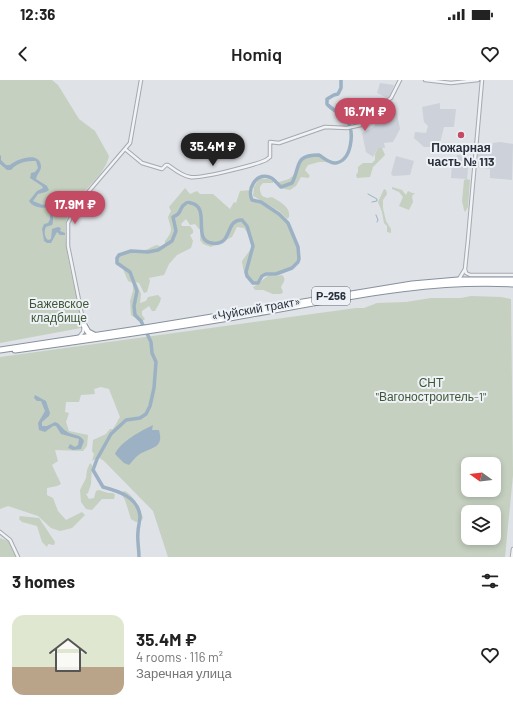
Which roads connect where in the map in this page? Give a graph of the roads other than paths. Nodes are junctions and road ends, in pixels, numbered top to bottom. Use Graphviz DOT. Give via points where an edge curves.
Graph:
graph roads {
  1 [pos="142,80"];
  2 [pos="400,80"];
  3 [pos="425,80"];
  4 [pos="478,80"];
  5 [pos="482,80"];
  6 [pos="125,149"];
  7 [pos="465,269"];
  8 [pos="458,280"];
  9 [pos="513,281"];
  10 [pos="84,325"];
  11 [pos="151,329"];
  12 [pos="135,331"];
  13 [pos="95,335"];
  14 [pos="78,337"];
  15 [pos="0,350"];
  16 [pos="0,353"];
  17 [pos="0,532"];
  18 [pos="513,549"];
  19 [pos="18,557"];
  20 [pos="512,557"];
  1 -- 6 [label="street" via="131,137"];
  2 -- 6 [label="street" via="388,101 370,113 364,124 347,128 325,128 279,143 270,142 270,156 266,160 212,175 192,178 166,165 162,169 142,163"];
  3 -- 4 [label="street" via="451,83"];
  5 -- 7 [label="street"];
  6 -- 10 [label="street" via="78,204 68,223 68,246"];
  7 -- 8 [label="street"];
  7 -- 9 [label="street" via="470,275"];
  8 -- 9 [label="highway, «Чуйский тракт» / Р-256"];
  8 -- 11 [label="highway, «Чуйский тракт» / Р-256" via="394,286"];
  9 -- 11 [label="highway, «Чуйский тракт» / Р-256" via="444,284 395,290"];
  10 -- 13 [label="highway" via="89,333"];
  10 -- 14 [label="street" via="83,332"];
  11 -- 12 [label="highway, «Чуйский тракт» / Р-256"];
  12 -- 13 [label="highway, «Чуйский тракт» / Р-256"];
  12 -- 16 [label="highway, «Чуйский тракт» / Р-256"];
  13 -- 14 [label="highway, «Чуйский тракт» / Р-256"];
  14 -- 15 [label="highway, «Чуйский тракт» / Р-256"];
  17 -- 19 [label="street" via="10,540"];
  18 -- 20 [label="street"];
}
